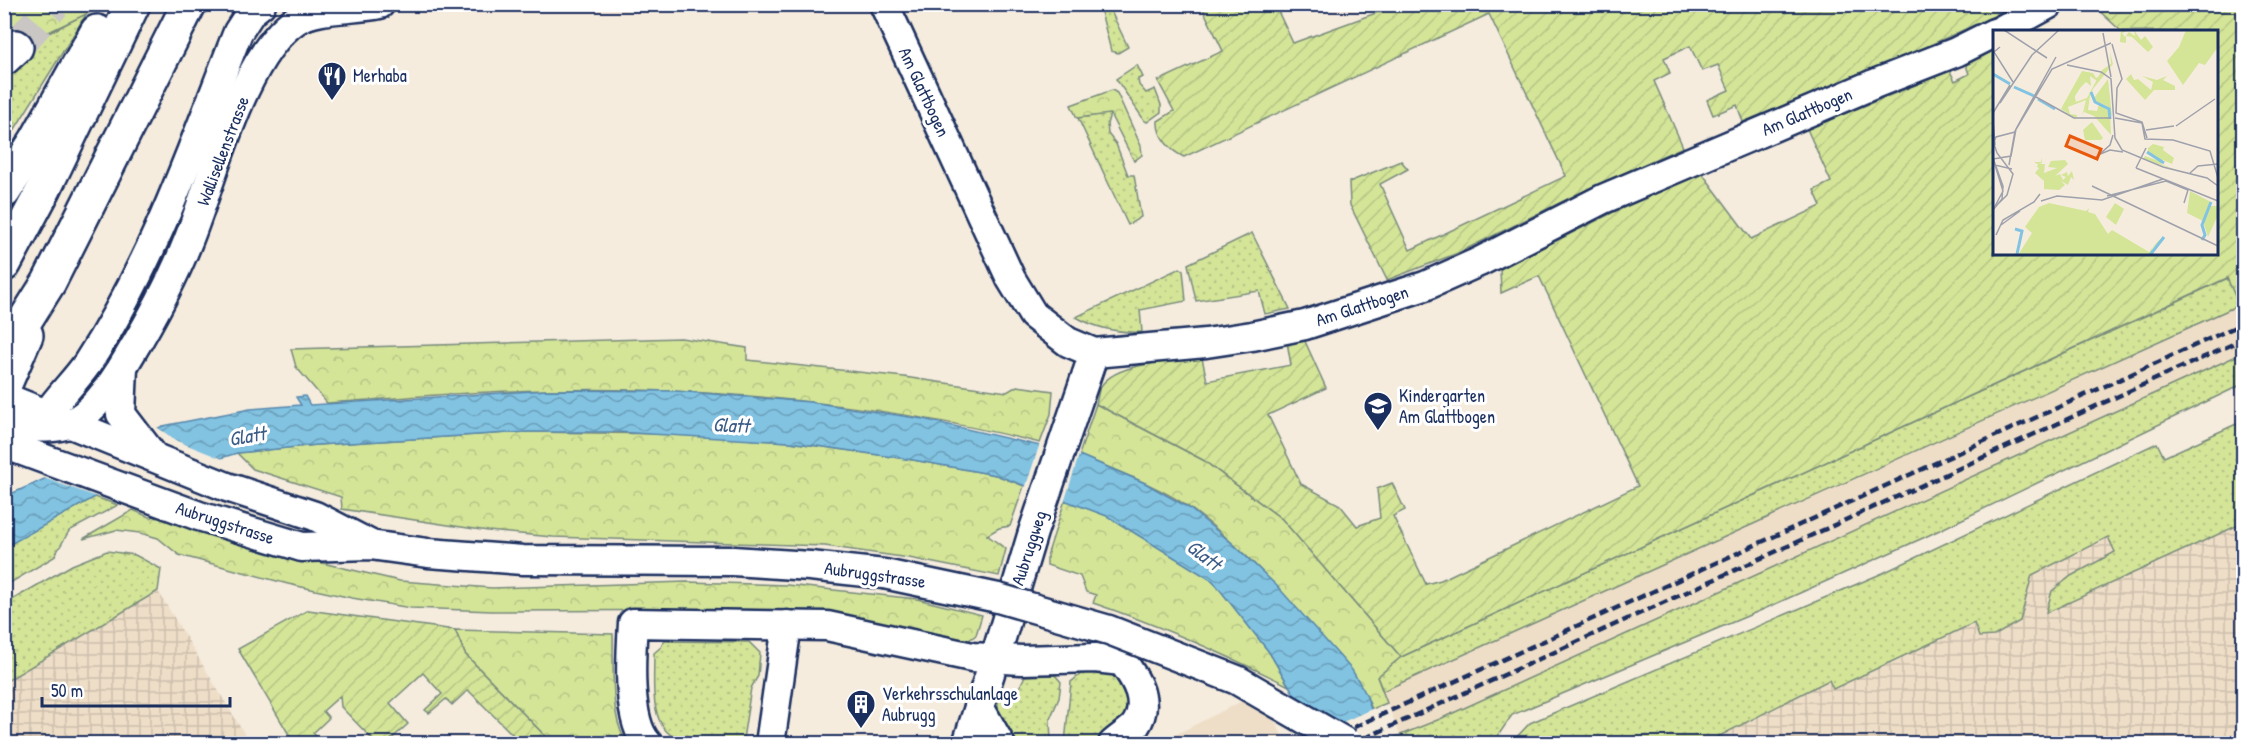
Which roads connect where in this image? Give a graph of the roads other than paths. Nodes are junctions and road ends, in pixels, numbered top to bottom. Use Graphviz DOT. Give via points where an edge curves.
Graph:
graph roads {
  1 [pos="110,4"];
  2 [pos="134,4"];
  3 [pos="189,4"];
  4 [pos="261,4"];
  5 [pos="380,4"];
  6 [pos="884,4"];
  7 [pos="2049,4"];
  8 [pos="2000,30"];
  9 [pos="1993,34"];
  10 [pos="21,185"];
  11 [pos="4,264"];
  12 [pos="49,282"];
  13 [pos="1094,353"];
  14 [pos="4,354"];
  15 [pos="123,367"];
  16 [pos="4,386"];
  17 [pos="4,397"];
  18 [pos="62,426"];
  19 [pos="4,428"];
  20 [pos="4,444"];
  21 [pos="156,459"];
  22 [pos="84,473"];
  23 [pos="370,545"];
  24 [pos="787,625"];
  25 [pos="995,658"];
  26 [pos="979,707"];
  27 [pos="648,744"];
  28 [pos="770,744"];
  29 [pos="967,744"];
  30 [pos="1000,744"];
  31 [pos="1113,744"];
  32 [pos="1348,744"];
  1 -- 10 [label="highway"];
  2 -- 10 [label="highway"];
  3 -- 12 [label="highway"];
  4 -- 18 [label="street, Wallisellenstrasse" via="238,32 142,268 85,366"];
  5 -- 15 [label="street, Wallisellenstrasse" via="298,18 270,45 243,94 176,272"];
  6 -- 13 [label="street, Am Glattbogen" via="1011,279 1033,315 1068,342"];
  7 -- 8 [label="street, Am Glattbogen"];
  9 -- 13 [label="street, Am Glattbogen" via="1603,199 1479,262 1388,299 1305,325 1252,336"];
  10 -- 11 [label="highway"];
  12 -- 14 [label="highway"];
  12 -- 16 [label="highway"];
  13 -- 25 [label="street, Aubruggweg"];
  15 -- 18 [label="street, Wallisellenstrasse" via="99,399"];
  15 -- 21 [label="street, Wallisellenstrasse" via="122,414"];
  17 -- 18 [label="street, Aubruggstrasse"];
  18 -- 19 [label="street, Aubruggstrasse"];
  18 -- 21 [label="street, Aubruggstrasse"];
  18 -- 22 [label="street"];
  20 -- 22 [label="street, Aubruggstrasse"];
  21 -- 23 [label="street, Aubruggstrasse" via="315,516"];
  22 -- 23 [label="street, Aubruggstrasse" via="230,526 302,546"];
  23 -- 32 [label="street, Aubruggstrasse, bridge" via="481,558 733,561 884,574 998,598 1109,630 1237,680"];
  24 -- 25 [label="street" via="827,626 962,656"];
  24 -- 27 [label="street" via="633,623 634,704 637,725"];
  24 -- 28 [label="street"];
  25 -- 26 [label="street, Aubruggweg"];
  25 -- 31 [label="street" via="1122,661 1136,679 1143,703 1135,725"];
  26 -- 29 [label="street, Aubruggweg"];
  26 -- 30 [label="street"];
}
